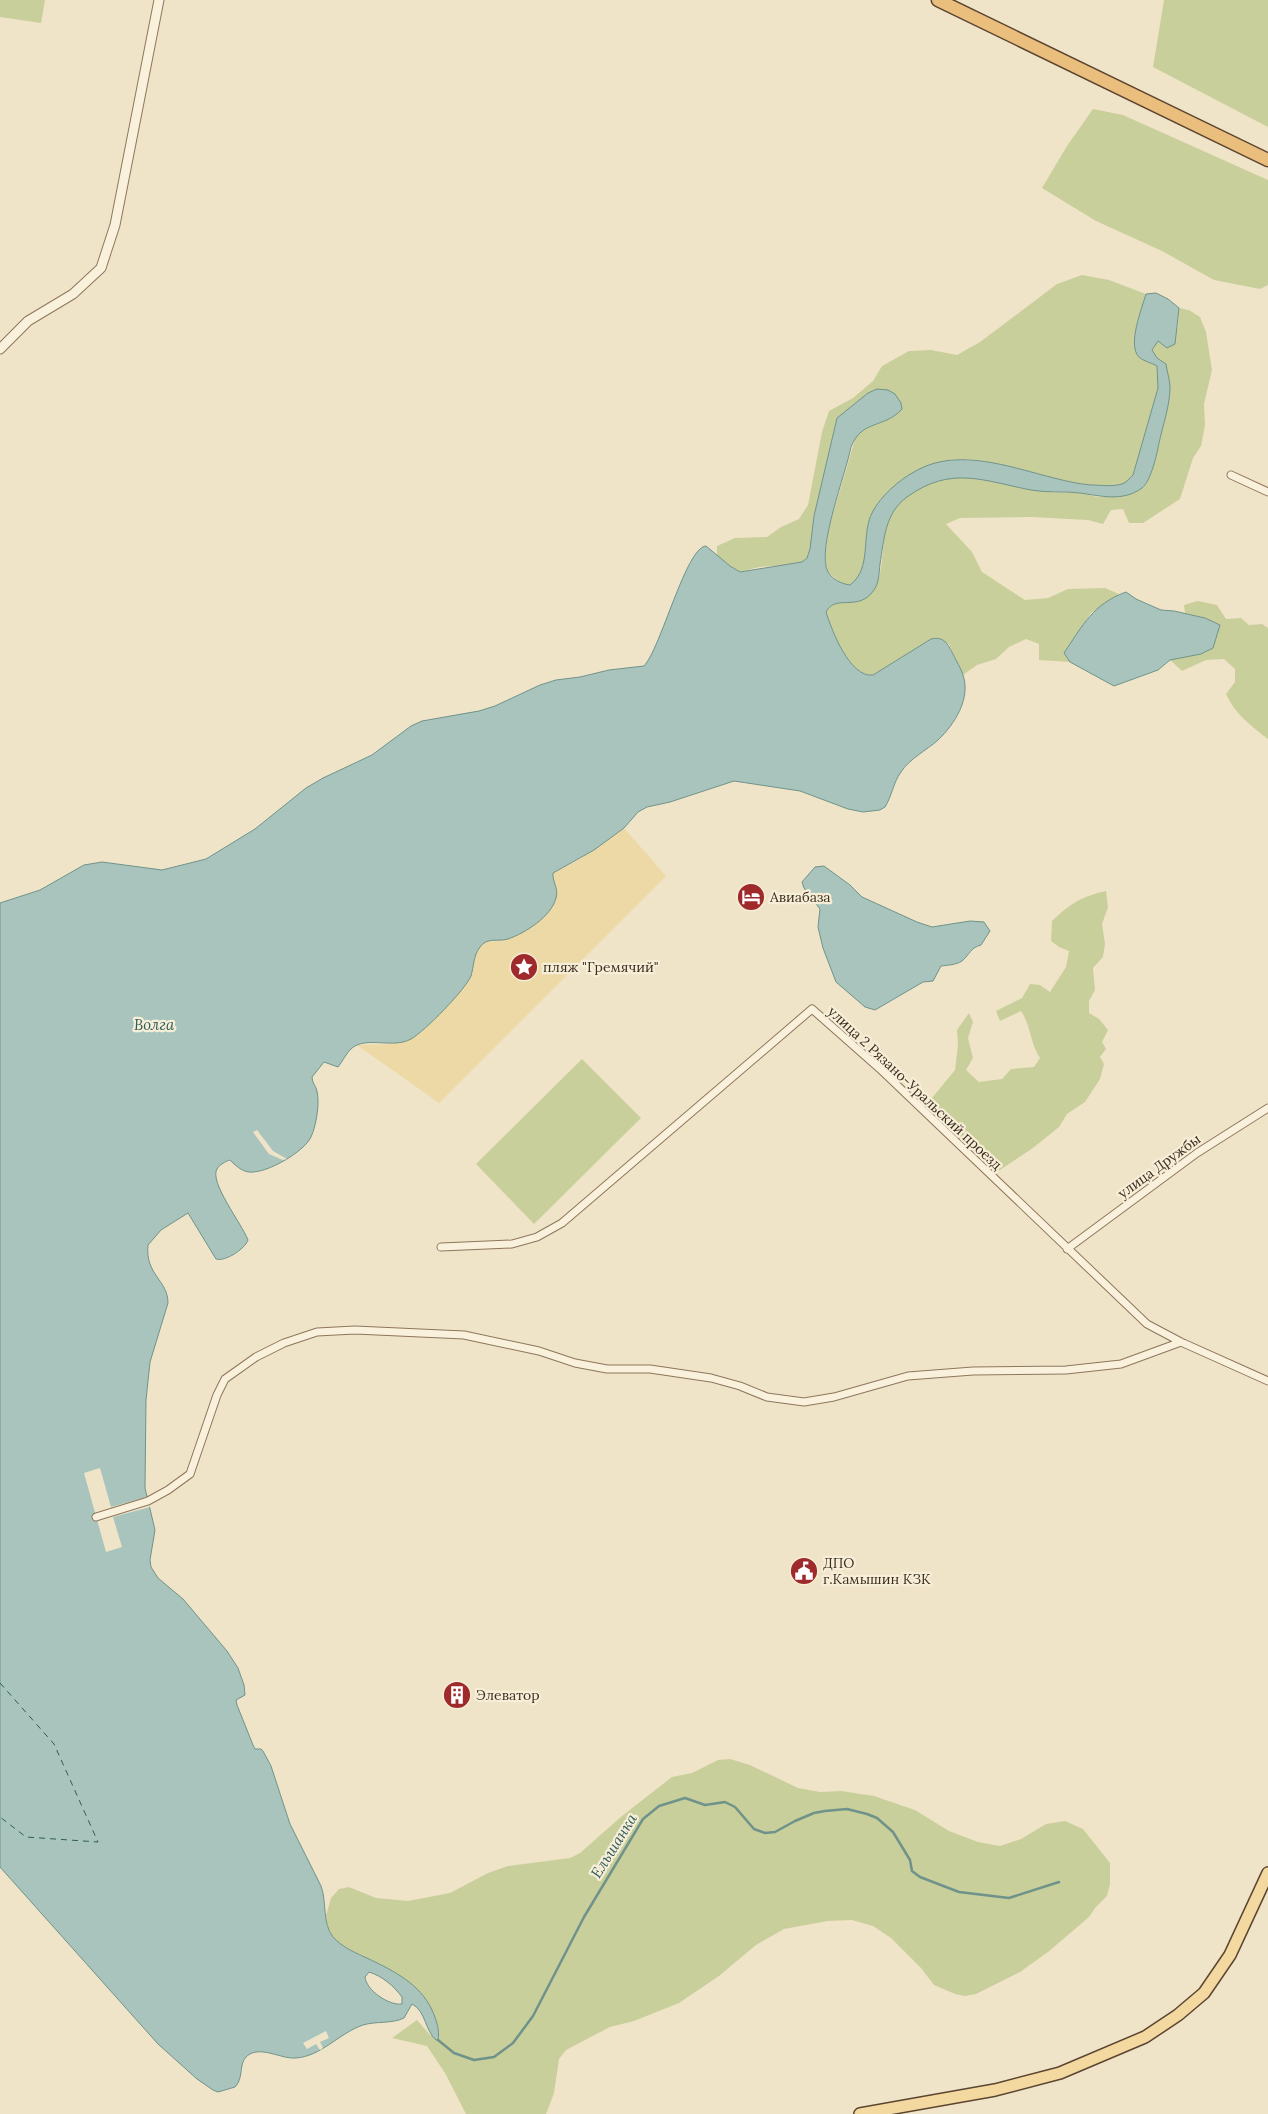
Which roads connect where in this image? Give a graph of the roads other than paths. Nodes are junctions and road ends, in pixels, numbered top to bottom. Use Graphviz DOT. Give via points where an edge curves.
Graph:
graph roads {
  1 [pos="159,0"];
  2 [pos="938,0"];
  3 [pos="1268,160"];
  4 [pos="0,349"];
  5 [pos="1231,475"];
  6 [pos="1268,492"];
  7 [pos="1268,1108"];
  8 [pos="442,1247"];
  9 [pos="1067,1249"];
  10 [pos="1181,1342"];
  11 [pos="1268,1382"];
  12 [pos="96,1517"];
  13 [pos="1268,1874"];
  14 [pos="860,2114"];
  1 -- 4 [label="street" via="115,225 101,268 73,294 28,321"];
  2 -- 3 [label="highway"];
  5 -- 6 [label="street"];
  7 -- 9 [label="street, улица Дружбы" via="1197,1153"];
  8 -- 9 [label="street, улица 2 Рязано-Уральский проезд" via="512,1244 537,1237 562,1223 812,1009 879,1068"];
  9 -- 10 [label="street, улица 2 Рязано-Уральский проезд" via="1147,1324"];
  10 -- 11 [label="street, улица 2 Рязано-Уральский проезд"];
  10 -- 12 [label="street" via="1121,1364 1066,1370 973,1371 908,1376 834,1398 804,1402 767,1397 711,1378 575,1363 539,1351 464,1335 355,1330 317,1332 256,1357 225,1379 190,1474 148,1501"];
  13 -- 14 [label="main road" via="1230,1956 1204,1993 1178,2016 1145,2037 1060,2073 996,2090"];
}
